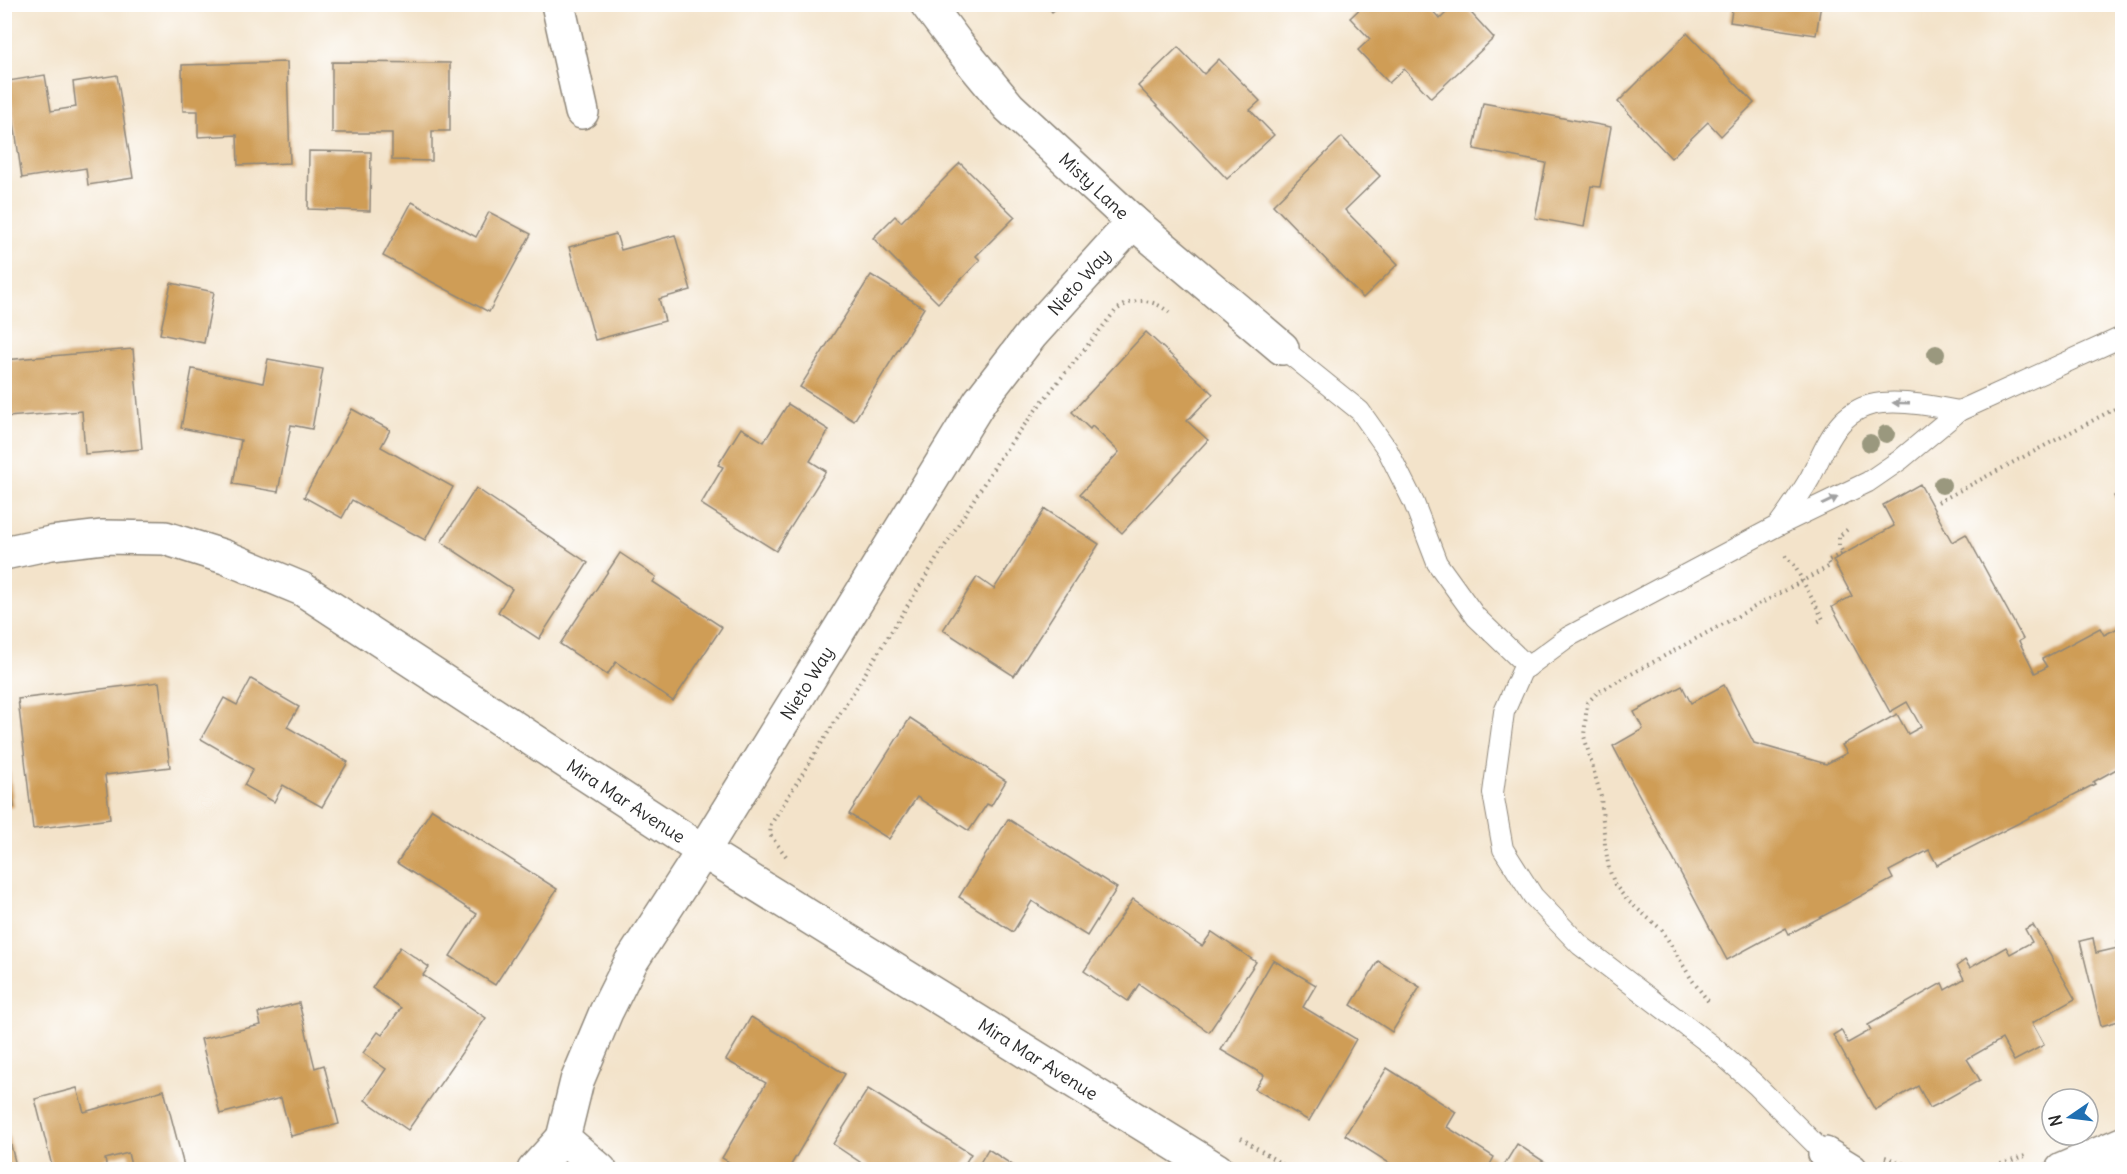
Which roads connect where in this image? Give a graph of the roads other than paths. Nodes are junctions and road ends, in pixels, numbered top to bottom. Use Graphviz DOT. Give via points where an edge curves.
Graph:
graph roads {
  1 [pos="558,4"];
  2 [pos="927,4"];
  3 [pos="582,112"];
  4 [pos="1133,222"];
  5 [pos="2122,337"];
  6 [pos="1282,348"];
  7 [pos="1959,411"];
  8 [pos="1777,526"];
  9 [pos="4,553"];
  10 [pos="1528,667"];
  11 [pos="704,851"];
  12 [pos="563,1138"];
  13 [pos="2122,1144"];
  14 [pos="1850,1158"];
  15 [pos="534,1170"];
  16 [pos="600,1170"];
  17 [pos="1217,1170"];
  18 [pos="2062,1170"];
  1 -- 3 [label="street"];
  2 -- 4 [label="street, Misty Lane" via="1009,107"];
  4 -- 6 [label="street, Misty Lane"];
  4 -- 11 [label="street, Nieto Way" via="1031,335 980,401"];
  5 -- 7 [label="lane"];
  6 -- 10 [label="lane" via="1360,411 1387,449 1437,563 1476,618"];
  8 -- 7 [label="lane, one-way" via="1868,482"];
  7 -- 8 [label="lane, one-way" via="1903,402 1879,403 1853,412 1832,433 1809,479"];
  8 -- 10 [label="lane" via="1568,636"];
  9 -- 11 [label="street, Mira Mar Avenue" via="103,537 165,538 225,556 302,589"];
  10 -- 14 [label="lane" via="1522,671 1504,712 1493,793 1503,849 1533,896 1580,945 1712,1045 1756,1085"];
  11 -- 12 [label="street, Nieto Way" via="631,962 606,1012 577,1081"];
  11 -- 17 [label="street, Mira Mar Avenue"];
  12 -- 15 [label="street"];
  12 -- 16 [label="street"];
  13 -- 18 [label="street"];
}
